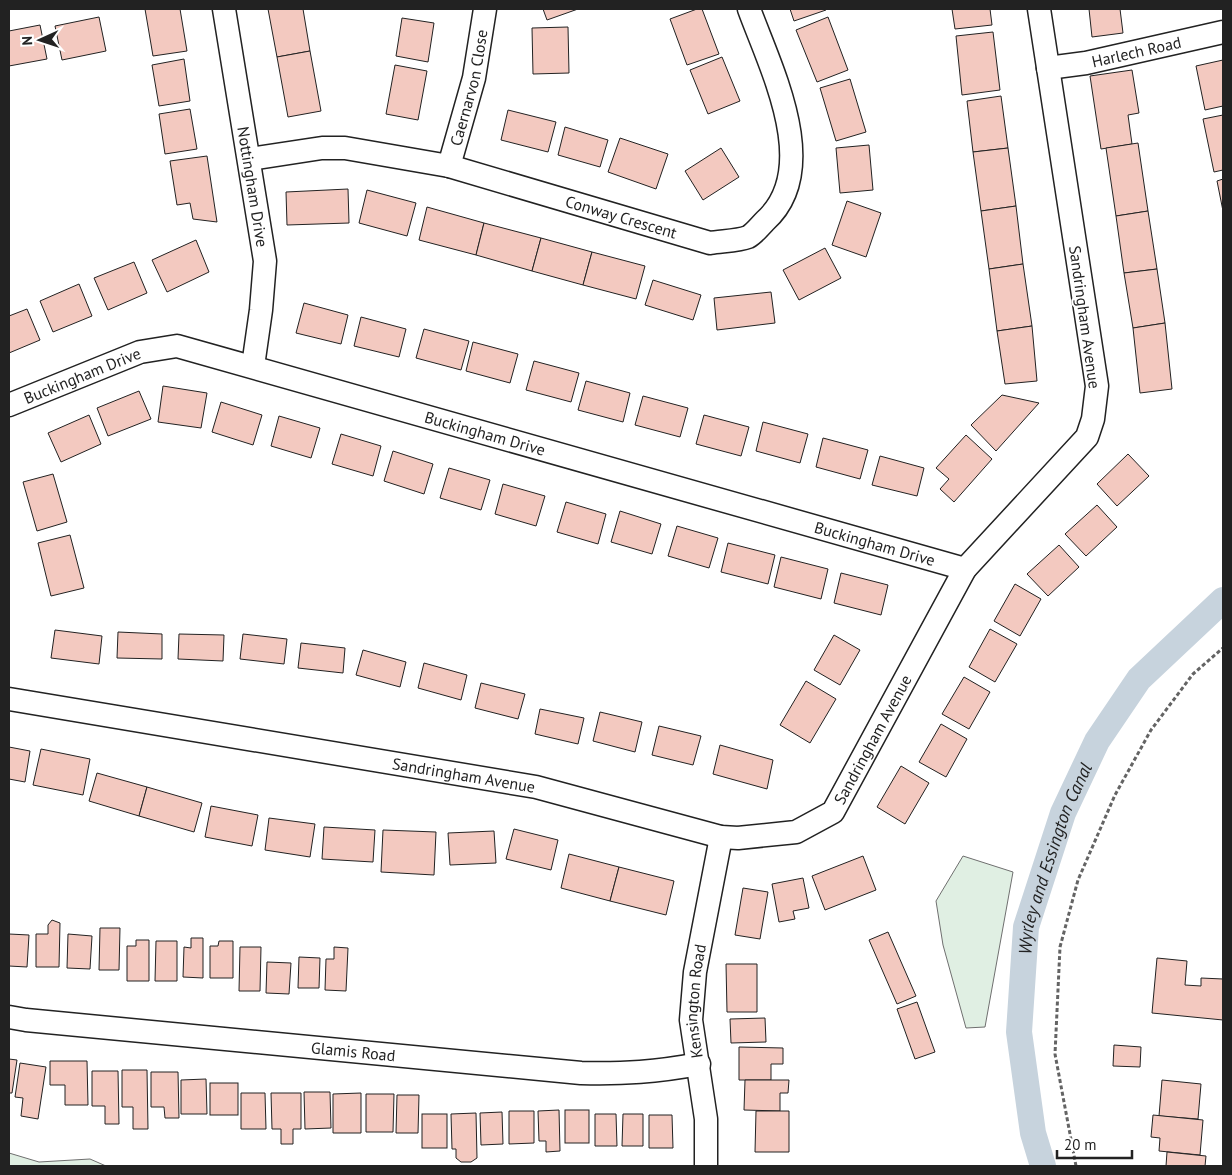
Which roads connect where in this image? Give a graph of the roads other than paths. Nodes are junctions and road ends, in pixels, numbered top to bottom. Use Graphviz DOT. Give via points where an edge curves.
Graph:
graph roads {
  1 [pos="224,9"];
  2 [pos="485,9"];
  3 [pos="749,9"];
  4 [pos="1038,9"];
  5 [pos="1223,32"];
  6 [pos="1048,68"];
  7 [pos="250,159"];
  8 [pos="449,166"];
  9 [pos="253,366"];
  10 [pos="9,405"];
  11 [pos="965,569"];
  12 [pos="9,699"];
  13 [pos="721,836"];
  14 [pos="9,1017"];
  15 [pos="699,1064"];
  16 [pos="706,1166"];
  1 -- 7 [label="street, Nottingham Drive"];
  2 -- 8 [label="street, Caernarvon Close" via="474,78"];
  3 -- 8 [label="street, Conway Crescent" via="788,117 792,156 786,187 775,212 748,236 710,243"];
  4 -- 6 [label="street, Sandringham Avenue"];
  5 -- 6 [label="street, Harlech Road" via="1086,63"];
  6 -- 11 [label="street, Sandringham Avenue" via="1097,386 1093,419 1087,437"];
  7 -- 8 [label="street, Conway Crescent" via="322,148 345,148"];
  7 -- 9 [label="street, Nottingham Drive" via="265,261"];
  9 -- 10 [label="street, Buckingham Drive" via="177,346 140,352"];
  9 -- 11 [label="street, Buckingham Drive"];
  11 -- 13 [label="street, Sandringham Avenue" via="833,812 796,832 738,838"];
  12 -- 13 [label="street, Sandringham Avenue" via="536,787"];
  13 -- 15 [label="street, Kensington Road" via="693,988 691,1020"];
  14 -- 15 [label="street, Glamis Road" via="581,1072 652,1072"];
  15 -- 16 [label="street, Kensington Road" via="706,1119"];
}
